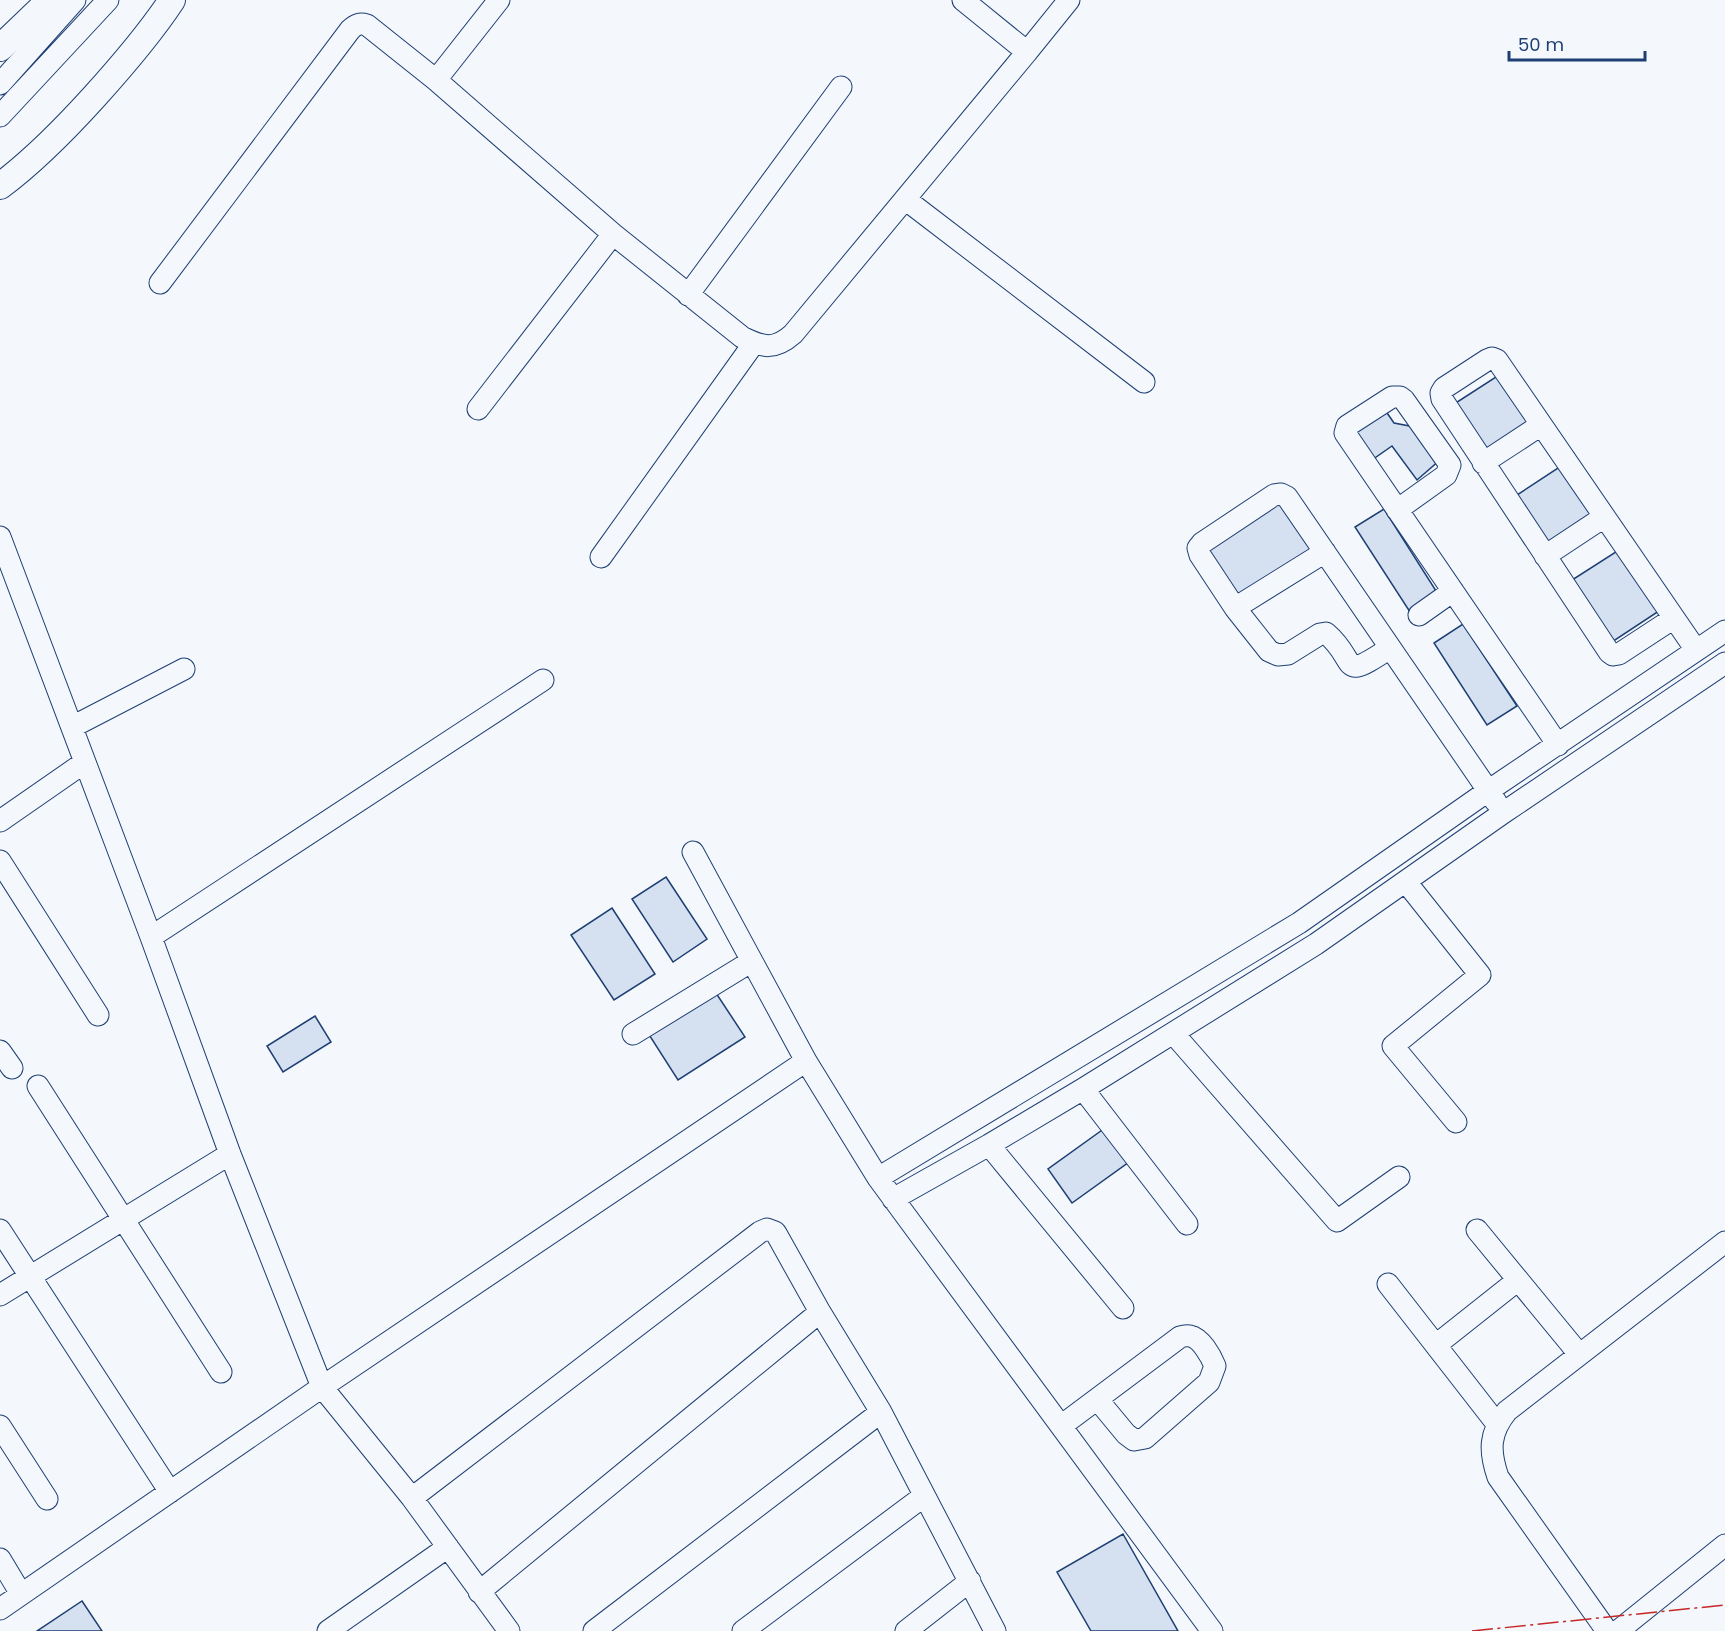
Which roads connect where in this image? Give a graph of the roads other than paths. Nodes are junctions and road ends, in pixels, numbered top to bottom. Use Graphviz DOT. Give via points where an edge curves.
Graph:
graph roads {
  1 [pos="50,0"];
  2 [pos="75,0"];
  3 [pos="108,0"];
  4 [pos="172,0"];
  5 [pos="499,0"];
  6 [pos="963,0"];
  7 [pos="1068,0"];
  8 [pos="0,48"];
  9 [pos="1027,52"];
  10 [pos="436,80"];
  11 [pos="0,84"];
  12 [pos="841,87"];
  13 [pos="0,116"];
  14 [pos="0,186"];
  15 [pos="905,199"];
  16 [pos="613,234"];
  17 [pos="160,283"];
  18 [pos="688,295"];
  19 [pos="753,343"];
  20 [pos="1144,382"];
  21 [pos="478,409"];
  22 [pos="1541,424"];
  23 [pos="1483,463"];
  24 [pos="1397,510"];
  25 [pos="1604,517"];
  26 [pos="0,537"];
  27 [pos="1325,552"];
  28 [pos="1545,556"];
  29 [pos="601,557"];
  30 [pos="1453,591"];
  31 [pos="1235,608"];
  32 [pos="1419,615"];
  33 [pos="1674,618"];
  34 [pos="1725,631"];
  35 [pos="1390,648"];
  36 [pos="1696,650"];
  37 [pos="1725,663"];
  38 [pos="184,669"];
  39 [pos="543,680"];
  40 [pos="72,727"];
  41 [pos="1558,745"];
  42 [pos="85,762"];
  43 [pos="1488,791"];
  44 [pos="1503,813"];
  45 [pos="0,821"];
  46 [pos="693,852"];
  47 [pos="0,861"];
  48 [pos="1406,882"];
  49 [pos="151,938"];
  50 [pos="752,961"];
  51 [pos="98,1015"];
  52 [pos="1173,1033"];
  53 [pos="633,1034"];
  54 [pos="0,1051"];
  55 [pos="806,1061"];
  56 [pos="12,1068"];
  57 [pos="38,1086"];
  58 [pos="1083,1089"];
  59 [pos="1456,1122"];
  60 [pos="989,1145"];
  61 [pos="230,1154"];
  62 [pos="1399,1177"];
  63 [pos="878,1178"];
  64 [pos="893,1199"];
  65 [pos="123,1220"];
  66 [pos="1187,1224"];
  67 [pos="0,1230"];
  68 [pos="1477,1230"];
  69 [pos="1725,1242"];
  70 [pos="30,1276"];
  71 [pos="1518,1280"];
  72 [pos="1388,1284"];
  73 [pos="0,1295"];
  74 [pos="1123,1308"];
  75 [pos="820,1312"];
  76 [pos="1436,1345"];
  77 [pos="1579,1354"];
  78 [pos="220,1372"];
  79 [pos="322,1387"];
  80 [pos="1097,1399"];
  81 [pos="881,1413"];
  82 [pos="1497,1424"];
  83 [pos="0,1426"];
  84 [pos="1061,1426"];
  85 [pos="171,1492"];
  86 [pos="924,1496"];
  87 [pos="412,1498"];
  88 [pos="47,1499"];
  89 [pos="1725,1545"];
  90 [pos="448,1547"];
  91 [pos="0,1559"];
  92 [pos="970,1581"];
  93 [pos="479,1592"];
  94 [pos="21,1593"];
  95 [pos="0,1609"];
  96 [pos="1629,1628"];
  97 [pos="328,1631"];
  98 [pos="509,1631"];
  99 [pos="594,1631"];
  100 [pos="743,1631"];
  101 [pos="906,1631"];
  102 [pos="995,1631"];
  103 [pos="1212,1631"];
  104 [pos="1607,1631"];
  1 -- 8 [label="main road"];
  2 -- 11 [label="street"];
  3 -- 13 [label="street"];
  4 -- 14 [label="main road" via="122,67 75,118"];
  5 -- 10 [label="street"];
  6 -- 9 [label="street"];
  7 -- 9 [label="street"];
  9 -- 15 [label="street"];
  10 -- 16 [label="street"];
  10 -- 17 [label="street" via="367,25 354,26"];
  12 -- 18 [label="street"];
  15 -- 19 [label="street" via="793,334 782,343 767,347"];
  15 -- 20 [label="street"];
  16 -- 18 [label="street"];
  16 -- 21 [label="street"];
  18 -- 19 [label="street"];
  19 -- 29 [label="street"];
  22 -- 23 [label="street"];
  22 -- 23 [label="street" via="1492,358 1444,388 1442,399"];
  22 -- 25 [label="street"];
  23 -- 28 [label="street"];
  24 -- 24 [label="street" via="1446,475 1450,465 1404,400 1392,397 1345,430"];
  24 -- 30 [label="street"];
  25 -- 28 [label="street"];
  25 -- 33 [label="street"];
  26 -- 40 [label="street"];
  27 -- 31 [label="street"];
  27 -- 31 [label="street" via="1287,497 1274,495 1198,548"];
  27 -- 35 [label="street"];
  28 -- 33 [label="street" via="1613,655"];
  30 -- 32 [label="street"];
  30 -- 41 [label="street"];
  31 -- 35 [label="street" via="1269,651 1278,655 1288,654 1326,633 1355,667"];
  33 -- 36 [label="street"];
  34 -- 36 [label="street"];
  35 -- 43 [label="street"];
  36 -- 41 [label="street"];
  37 -- 44 [label="street"];
  38 -- 40 [label="street"];
  39 -- 49 [label="street"];
  40 -- 42 [label="street"];
  41 -- 43 [label="street"];
  42 -- 45 [label="street"];
  42 -- 49 [label="street"];
  43 -- 44 [label="street"];
  43 -- 63 [label="street" via="1299,923"];
  44 -- 48 [label="street"];
  46 -- 50 [label="street"];
  47 -- 51 [label="street"];
  48 -- 52 [label="street" via="1316,944"];
  48 -- 59 [label="street" via="1480,975 1393,1046"];
  49 -- 61 [label="street"];
  50 -- 53 [label="street"];
  50 -- 55 [label="street"];
  52 -- 58 [label="street"];
  52 -- 62 [label="street" via="1337,1221"];
  54 -- 56 [label="street"];
  55 -- 63 [label="street"];
  55 -- 79 [label="street"];
  57 -- 65 [label="street"];
  58 -- 60 [label="street"];
  58 -- 66 [label="street"];
  60 -- 64 [label="street"];
  60 -- 74 [label="street"];
  61 -- 65 [label="street"];
  61 -- 79 [label="street"];
  63 -- 64 [label="street"];
  64 -- 84 [label="street"];
  65 -- 70 [label="street"];
  65 -- 78 [label="street"];
  67 -- 70 [label="street"];
  68 -- 71 [label="street"];
  69 -- 77 [label="street"];
  70 -- 73 [label="street"];
  70 -- 85 [label="street"];
  71 -- 76 [label="street"];
  71 -- 77 [label="street"];
  72 -- 76 [label="street"];
  75 -- 81 [label="street"];
  75 -- 87 [label="street" via="775,1232 760,1232"];
  75 -- 93 [label="street"];
  76 -- 82 [label="street"];
  77 -- 82 [label="street" via="1507,1411"];
  79 -- 85 [label="street"];
  79 -- 87 [label="street"];
  80 -- 80 [label="street" via="1180,1337 1190,1336 1199,1342 1215,1366 1209,1382 1145,1438 1134,1440 1126,1434"];
  80 -- 84 [label="street"];
  81 -- 86 [label="street"];
  81 -- 99 [label="street"];
  82 -- 104 [label="street" via="1491,1445 1498,1478"];
  83 -- 88 [label="street"];
  84 -- 103 [label="street"];
  85 -- 94 [label="street"];
  86 -- 92 [label="street"];
  86 -- 100 [label="street"];
  87 -- 90 [label="street"];
  89 -- 96 [label="street"];
  90 -- 93 [label="street"];
  90 -- 97 [label="street"];
  91 -- 94 [label="street"];
  92 -- 101 [label="street"];
  92 -- 102 [label="street"];
  93 -- 98 [label="street"];
  94 -- 95 [label="street"];
}
